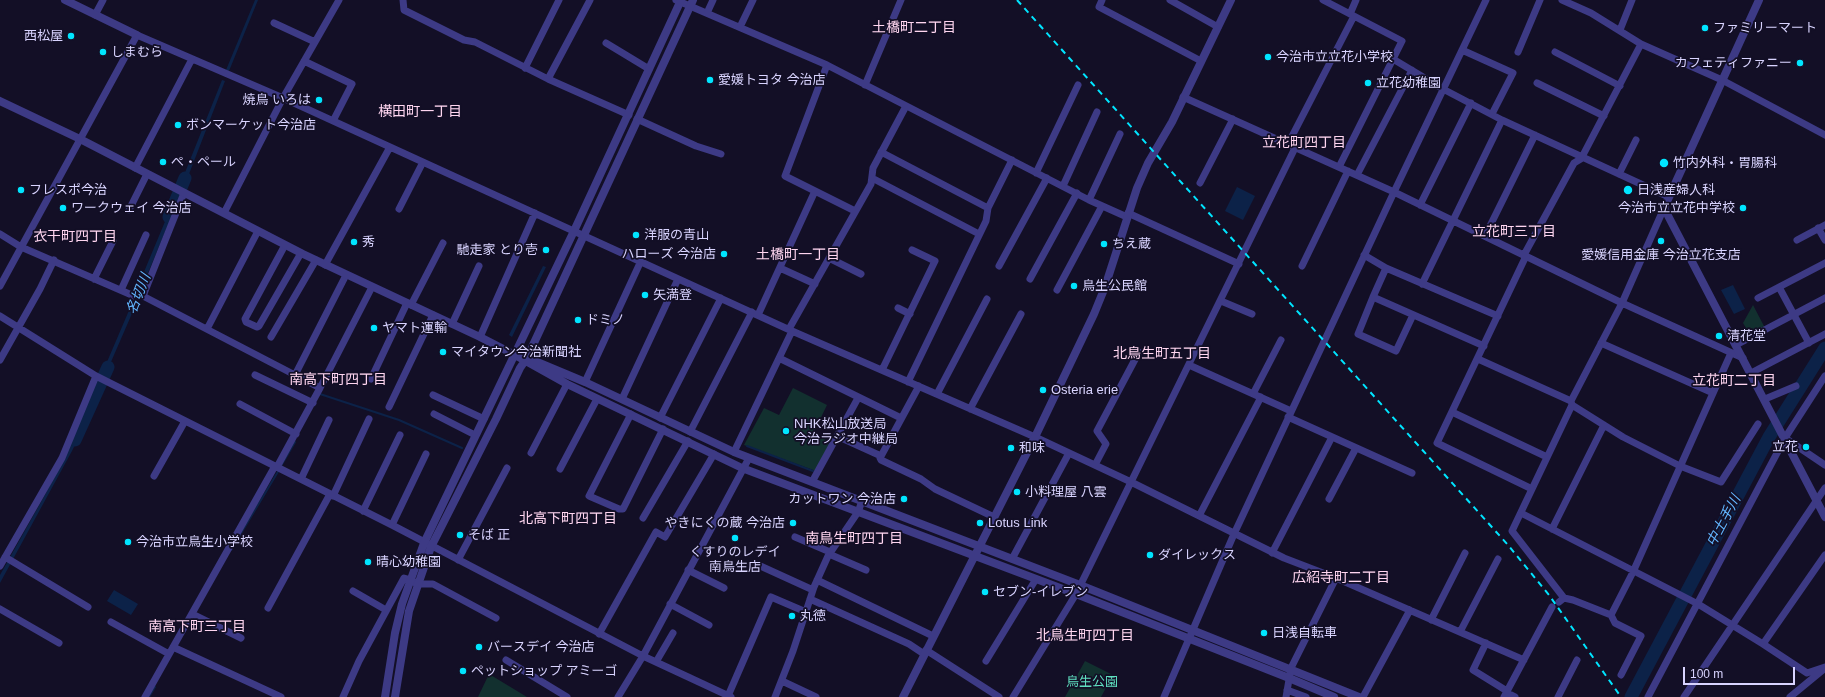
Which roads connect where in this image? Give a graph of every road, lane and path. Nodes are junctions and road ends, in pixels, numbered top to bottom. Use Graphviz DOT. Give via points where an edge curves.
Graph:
graph roads {
  1 [pos="65,0"];
  2 [pos="103,0"];
  3 [pos="338,0"];
  4 [pos="403,0"];
  5 [pos="559,0"];
  6 [pos="590,0"];
  7 [pos="679,0"];
  8 [pos="713,0"];
  9 [pos="753,0"];
  10 [pos="901,0"];
  11 [pos="1102,0"];
  12 [pos="1170,0"];
  13 [pos="1231,0"];
  14 [pos="1323,0"];
  15 [pos="1356,0"];
  16 [pos="1486,0"];
  17 [pos="1540,0"];
  18 [pos="1562,0"];
  19 [pos="1632,0"];
  20 [pos="1759,0"];
  21 [pos="76,2"];
  22 [pos="691,3"];
  23 [pos="707,13"];
  24 [pos="95,15"];
  25 [pos="1352,15"];
  26 [pos="274,23"];
  27 [pos="740,27"];
  28 [pos="1218,27"];
  29 [pos="1620,30"];
  30 [pos="137,35"];
  31 [pos="315,42"];
  32 [pos="606,43"];
  33 [pos="1641,44"];
  34 [pos="1462,50"];
  35 [pos="1518,52"];
  36 [pos="1555,52"];
  37 [pos="192,59"];
  38 [pos="1393,59"];
  39 [pos="304,61"];
  40 [pos="1201,61"];
  41 [pos="827,65"];
  42 [pos="525,68"];
  43 [pos="649,68"];
  44 [pos="1412,70"];
  45 [pos="548,79"];
  46 [pos="1722,80"];
  47 [pos="1538,83"];
  48 [pos="864,85"];
  49 [pos="1078,85"];
  50 [pos="1620,86"];
  51 [pos="1443,89"];
  52 [pos="1183,97"];
  53 [pos="283,98"];
  54 [pos="0,101"];
  55 [pos="1471,103"];
  56 [pos="906,106"];
  57 [pos="1097,112"];
  58 [pos="1492,114"];
  59 [pos="629,115"];
  60 [pos="1604,116"];
  61 [pos="637,119"];
  62 [pos="1233,119"];
  63 [pos="1502,120"];
  64 [pos="333,121"];
  65 [pos="1120,134"];
  66 [pos="1535,135"];
  67 [pos="1825,135"];
  68 [pos="80,139"];
  69 [pos="1636,140"];
  70 [pos="1291,146"];
  71 [pos="390,147"];
  72 [pos="881,152"];
  73 [pos="721,154"];
  74 [pos="1583,157"];
  75 [pos="1012,160"];
  76 [pos="423,162"];
  77 [pos="135,168"];
  78 [pos="1339,168"];
  79 [pos="1348,171"];
  80 [pos="1036,173"];
  81 [pos="1619,174"];
  82 [pos="1357,175"];
  83 [pos="151,176"];
  84 [pos="872,178"];
  85 [pos="1047,178"];
  86 [pos="1200,183"];
  87 [pos="1063,186"];
  88 [pos="815,191"];
  89 [pos="1394,192"];
  90 [pos="184,193"];
  91 [pos="1077,194"];
  92 [pos="1669,197"];
  93 [pos="1089,200"];
  94 [pos="1420,205"];
  95 [pos="1102,206"];
  96 [pos="988,208"];
  97 [pos="1664,208"];
  98 [pos="129,210"];
  99 [pos="399,210"];
  100 [pos="855,211"];
  101 [pos="224,213"];
  102 [pos="535,213"];
  103 [pos="1127,215"];
  104 [pos="1452,220"];
  105 [pos="1822,226"];
  106 [pos="258,231"];
  107 [pos="574,231"];
  108 [pos="0,234"];
  109 [pos="979,234"];
  110 [pos="146,235"];
  111 [pos="584,236"];
  112 [pos="1484,236"];
  113 [pos="1797,240"];
  114 [pos="1825,240"];
  115 [pos="113,241"];
  116 [pos="443,243"];
  117 [pos="284,245"];
  118 [pos="21,247"];
  119 [pos="912,250"];
  120 [pos="301,253"];
  121 [pos="1364,255"];
  122 [pos="1525,256"];
  123 [pos="829,258"];
  124 [pos="54,260"];
  125 [pos="316,260"];
  126 [pos="640,262"];
  127 [pos="1825,263"];
  128 [pos="1239,264"];
  129 [pos="325,265"];
  130 [pos="479,266"];
  131 [pos="999,266"];
  132 [pos="1302,266"];
  133 [pos="780,268"];
  134 [pos="1386,268"];
  135 [pos="346,274"];
  136 [pos="861,274"];
  137 [pos="94,279"];
  138 [pos="678,279"];
  139 [pos="1030,279"];
  140 [pos="814,284"];
  141 [pos="1422,284"];
  142 [pos="0,286"];
  143 [pos="372,287"];
  144 [pos="1779,287"];
  145 [pos="121,290"];
  146 [pos="1057,290"];
  147 [pos="143,296"];
  148 [pos="1373,297"];
  149 [pos="721,298"];
  150 [pos="1758,298"];
  151 [pos="1825,298"];
  152 [pos="987,299"];
  153 [pos="1221,301"];
  154 [pos="1622,303"];
  155 [pos="409,304"];
  156 [pos="898,308"];
  157 [pos="755,314"];
  158 [pos="910,314"];
  159 [pos="1020,314"];
  160 [pos="1252,314"];
  161 [pos="1794,314"];
  162 [pos="433,315"];
  163 [pos="1413,315"];
  164 [pos="0,316"];
  165 [pos="1498,316"];
  166 [pos="452,324"];
  167 [pos="18,327"];
  168 [pos="207,329"];
  169 [pos="791,330"];
  170 [pos="1825,334"];
  171 [pos="271,337"];
  172 [pos="480,337"];
  173 [pos="1281,340"];
  174 [pos="1601,343"];
  175 [pos="1809,343"];
  176 [pos="1736,345"];
  177 [pos="1484,346"];
  178 [pos="1140,352"];
  179 [pos="1731,353"];
  180 [pos="515,355"];
  181 [pos="779,358"];
  182 [pos="1743,358"];
  183 [pos="1478,359"];
  184 [pos="0,360"];
  185 [pos="526,360"];
  186 [pos="1189,365"];
  187 [pos="882,370"];
  188 [pos="1751,373"];
  189 [pos="256,375"];
  190 [pos="294,375"];
  191 [pos="96,376"];
  192 [pos="1825,376"];
  193 [pos="371,379"];
  194 [pos="585,382"];
  195 [pos="908,382"];
  196 [pos="567,384"];
  197 [pos="919,386"];
  198 [pos="1796,386"];
  199 [pos="320,388"];
  200 [pos="1713,393"];
  201 [pos="937,394"];
  202 [pos="1253,394"];
  203 [pos="433,395"];
  204 [pos="1261,397"];
  205 [pos="858,398"];
  206 [pos="597,399"];
  207 [pos="622,399"];
  208 [pos="1765,399"];
  209 [pos="313,403"];
  210 [pos="1572,403"];
  211 [pos="240,404"];
  212 [pos="389,407"];
  213 [pos="970,409"];
  214 [pos="1452,412"];
  215 [pos="434,414"];
  216 [pos="631,414"];
  217 [pos="1290,414"];
  218 [pos="660,418"];
  219 [pos="901,418"];
  220 [pos="369,419"];
  221 [pos="484,419"];
  222 [pos="329,420"];
  223 [pos="186,421"];
  224 [pos="1758,424"];
  225 [pos="1604,425"];
  226 [pos="663,429"];
  227 [pos="690,432"];
  228 [pos="296,434"];
  229 [pos="400,435"];
  230 [pos="475,435"];
  231 [pos="837,436"];
  232 [pos="1035,437"];
  233 [pos="1332,437"];
  234 [pos="1785,437"];
  235 [pos="688,441"];
  236 [pos="1356,448"];
  237 [pos="734,452"];
  238 [pos="531,453"];
  239 [pos="1069,453"];
  240 [pos="426,454"];
  241 [pos="714,454"];
  242 [pos="881,456"];
  243 [pos="1547,457"];
  244 [pos="748,458"];
  245 [pos="1095,465"];
  246 [pos="1825,465"];
  247 [pos="1680,466"];
  248 [pos="276,467"];
  249 [pos="507,468"];
  250 [pos="742,468"];
  251 [pos="560,469"];
  252 [pos="1412,473"];
  253 [pos="154,476"];
  254 [pos="301,479"];
  255 [pos="812,482"];
  256 [pos="1131,482"];
  257 [pos="1825,488"];
  258 [pos="1532,489"];
  259 [pos="331,495"];
  260 [pos="1329,500"];
  261 [pos="1817,500"];
  262 [pos="862,501"];
  263 [pos="363,511"];
  264 [pos="858,512"];
  265 [pos="1521,513"];
  266 [pos="1199,516"];
  267 [pos="994,517"];
  268 [pos="1825,517"];
  269 [pos="643,518"];
  270 [pos="392,525"];
  271 [pos="1552,529"];
  272 [pos="1234,534"];
  273 [pos="795,537"];
  274 [pos="424,543"];
  275 [pos="979,546"];
  276 [pos="431,547"];
  277 [pos="830,553"];
  278 [pos="1272,553"];
  279 [pos="1464,554"];
  280 [pos="1825,555"];
  281 [pos="974,556"];
  282 [pos="1012,559"];
  283 [pos="1498,559"];
  284 [pos="458,560"];
  285 [pos="1,562"];
  286 [pos="756,564"];
  287 [pos="688,570"];
  288 [pos="866,570"];
  289 [pos="1633,572"];
  290 [pos="1336,578"];
  291 [pos="1036,579"];
  292 [pos="817,580"];
  293 [pos="414,582"];
  294 [pos="1080,585"];
  295 [pos="724,588"];
  296 [pos="813,590"];
  297 [pos="353,591"];
  298 [pos="1076,594"];
  299 [pos="810,599"];
  300 [pos="670,604"];
  301 [pos="1698,604"];
  302 [pos="88,606"];
  303 [pos="1552,607"];
  304 [pos="268,608"];
  305 [pos="0,609"];
  306 [pos="386,610"];
  307 [pos="1410,610"];
  308 [pos="806,612"];
  309 [pos="192,614"];
  310 [pos="1611,615"];
  311 [pos="496,618"];
  312 [pos="1431,620"];
  313 [pos="111,622"];
  314 [pos="709,625"];
  315 [pos="1732,625"];
  316 [pos="1194,629"];
  317 [pos="1460,632"];
  318 [pos="673,633"];
  319 [pos="599,634"];
  320 [pos="933,636"];
  321 [pos="241,638"];
  322 [pos="1189,639"];
  323 [pos="59,643"];
  324 [pos="1486,643"];
  325 [pos="1763,644"];
  326 [pos="173,647"];
  327 [pos="925,652"];
  328 [pos="169,654"];
  329 [pos="643,656"];
  330 [pos="506,660"];
  331 [pos="1524,660"];
  332 [pos="1577,660"];
  333 [pos="986,661"];
  334 [pos="656,662"];
  335 [pos="1291,668"];
  336 [pos="1825,668"];
  337 [pos="1621,675"];
  338 [pos="1289,678"];
  339 [pos="782,681"];
  340 [pos="1287,694"];
  341 [pos="1506,694"];
  342 [pos="729,696"];
  343 [pos="145,697"];
  344 [pos="281,697"];
  345 [pos="343,697"];
  346 [pos="385,697"];
  347 [pos="395,697"];
  348 [pos="567,697"];
  349 [pos="618,697"];
  350 [pos="775,697"];
  351 [pos="816,697"];
  352 [pos="903,697"];
  353 [pos="999,697"];
  354 [pos="1013,697"];
  355 [pos="1164,697"];
  356 [pos="1306,697"];
  357 [pos="1334,697"];
  358 [pos="1359,697"];
  359 [pos="1363,697"];
  360 [pos="1515,697"];
  361 [pos="1558,697"];
  362 [pos="1648,697"];
  363 [pos="1684,697"];
  364 [pos="1790,697"];
  1 -- 21 [label="street"];
  2 -- 24 [label="street"];
  3 -- 31 [label="street"];
  4 -- 42 [label="street" via="404,10"];
  5 -- 42 [label="street"];
  6 -- 45 [label="street"];
  7 -- 22 [label="street"];
  7 -- 43 [label="street"];
  8 -- 23 [label="street"];
  9 -- 27 [label="street"];
  10 -- 48 [label="street"];
  11 -- 40 [label="street" via="1099,7"];
  12 -- 28 [label="street"];
  13 -- 28 [label="street"];
  14 -- 25 [label="street"];
  15 -- 25 [label="street"];
  16 -- 34 [label="street"];
  17 -- 35 [label="street"];
  18 -- 29 [label="street"];
  19 -- 29 [label="street"];
  20 -- 46 [label="street"];
  21 -- 24 [label="street"];
  22 -- 23 [label="street"];
  22 -- 61 [label="street"];
  23 -- 27 [label="street"];
  24 -- 30 [label="street"];
  25 -- 38 [label="street" via="1402,41"];
  25 -- 70 [label="street"];
  26 -- 31 [label="street"];
  27 -- 41 [label="street"];
  28 -- 40 [label="street"];
  29 -- 33 [label="street"];
  30 -- 37 [label="street"];
  30 -- 68 [label="street"];
  31 -- 39 [label="street"];
  32 -- 43 [label="street"];
  33 -- 46 [label="street"];
  33 -- 50 [label="street"];
  34 -- 51 [label="street"];
  34 -- 58 [label="street" via="1513,73"];
  36 -- 50 [label="street"];
  37 -- 53 [label="street"];
  37 -- 77 [label="street"];
  38 -- 44 [label="street"];
  38 -- 78 [label="street"];
  39 -- 53 [label="street"];
  39 -- 64 [label="street" via="352,84"];
  40 -- 52 [label="street"];
  41 -- 48 [label="street"];
  41 -- 88 [label="street" via="786,176"];
  42 -- 45 [label="street"];
  43 -- 59 [label="street"];
  44 -- 51 [label="street"];
  44 -- 82 [label="street"];
  45 -- 59 [label="street"];
  46 -- 67 [label="street"];
  46 -- 92 [label="street"];
  47 -- 60 [label="street"];
  48 -- 56 [label="street"];
  49 -- 80 [label="street"];
  50 -- 60 [label="street"];
  51 -- 55 [label="street"];
  51 -- 89 [label="street"];
  52 -- 62 [label="street"];
  52 -- 103 [label="street" via="1148,163"];
  53 -- 64 [label="street"];
  53 -- 101 [label="street"];
  54 -- 68 [label="street"];
  55 -- 58 [label="street"];
  55 -- 94 [label="street"];
  56 -- 72 [label="street"];
  56 -- 75 [label="street"];
  57 -- 87 [label="street"];
  58 -- 63 [label="street"];
  59 -- 107 [label="street"];
  60 -- 74 [label="street"];
  61 -- 73 [label="street" via="696,146"];
  61 -- 111 [label="street"];
  62 -- 70 [label="street"];
  62 -- 86 [label="street"];
  63 -- 66 [label="street"];
  63 -- 104 [label="street"];
  64 -- 71 [label="street"];
  65 -- 93 [label="street"];
  66 -- 74 [label="street"];
  66 -- 112 [label="street"];
  68 -- 77 [label="street"];
  68 -- 118 [label="street"];
  69 -- 81 [label="street"];
  70 -- 78 [label="street"];
  70 -- 128 [label="street"];
  71 -- 76 [label="street"];
  71 -- 129 [label="street"];
  72 -- 84 [label="street" via="873,168"];
  72 -- 96 [label="street"];
  74 -- 81 [label="street"];
  74 -- 122 [label="street" via="1574,163"];
  75 -- 80 [label="street"];
  75 -- 96 [label="street"];
  76 -- 99 [label="street"];
  76 -- 102 [label="street"];
  77 -- 83 [label="street"];
  78 -- 79 [label="street"];
  79 -- 82 [label="street"];
  79 -- 132 [label="street"];
  80 -- 85 [label="street"];
  81 -- 92 [label="street"];
  82 -- 89 [label="street"];
  83 -- 90 [label="street"];
  83 -- 98 [label="street"];
  84 -- 100 [label="street"];
  84 -- 109 [label="street"];
  85 -- 87 [label="street"];
  85 -- 131 [label="street"];
  87 -- 91 [label="street"];
  88 -- 100 [label="street"];
  88 -- 133 [label="street"];
  89 -- 94 [label="street"];
  89 -- 121 [label="street"];
  90 -- 101 [label="street"];
  90 -- 147 [label="street"];
  91 -- 93 [label="street"];
  91 -- 139 [label="street"];
  92 -- 97 [label="street"];
  93 -- 95 [label="street"];
  94 -- 104 [label="street"];
  95 -- 103 [label="street"];
  95 -- 146 [label="street"];
  96 -- 109 [label="street" via="986,221"];
  97 -- 154 [label="street"];
  97 -- 176 [label="street"];
  100 -- 123 [label="street"];
  101 -- 106 [label="street"];
  102 -- 107 [label="street"];
  102 -- 172 [label="street"];
  103 -- 128 [label="street"];
  103 -- 232 [label="street" via="1117,252 1094,314"];
  104 -- 112 [label="street"];
  104 -- 141 [label="street"];
  105 -- 113 [label="street"];
  105 -- 114 [label="street"];
  106 -- 117 [label="street"];
  106 -- 168 [label="street"];
  107 -- 111 [label="street"];
  107 -- 180 [label="street"];
  108 -- 118 [label="street"];
  109 -- 195 [label="street"];
  110 -- 145 [label="street"];
  111 -- 126 [label="street"];
  111 -- 185 [label="street"];
  112 -- 122 [label="street"];
  115 -- 137 [label="street"];
  116 -- 155 [label="street"];
  117 -- 120 [label="street"];
  117 -- 120 [label="street" via="245,319 246,322 259,326"];
  118 -- 124 [label="street"];
  118 -- 142 [label="street"];
  119 -- 158 [label="street" via="935,261"];
  120 -- 125 [label="street"];
  121 -- 134 [label="street"];
  121 -- 217 [label="street"];
  122 -- 154 [label="street"];
  122 -- 165 [label="street"];
  123 -- 136 [label="street"];
  123 -- 140 [label="street"];
  124 -- 137 [label="street"];
  124 -- 167 [label="street"];
  125 -- 129 [label="street"];
  125 -- 171 [label="street"];
  126 -- 138 [label="street"];
  126 -- 194 [label="street"];
  127 -- 144 [label="street"];
  128 -- 153 [label="street"];
  129 -- 135 [label="street"];
  130 -- 166 [label="street"];
  133 -- 140 [label="street"];
  133 -- 157 [label="street"];
  134 -- 141 [label="street"];
  134 -- 148 [label="street"];
  135 -- 143 [label="street"];
  135 -- 190 [label="street"];
  137 -- 145 [label="street"];
  138 -- 149 [label="street"];
  138 -- 207 [label="street"];
  140 -- 169 [label="street"];
  141 -- 165 [label="street"];
  143 -- 155 [label="street"];
  143 -- 199 [label="street"];
  144 -- 150 [label="street"];
  144 -- 161 [label="street"];
  145 -- 147 [label="street" via="134,296"];
  147 -- 168 [label="street"];
  148 -- 163 [label="street"];
  148 -- 163 [label="street" via="1358,334 1396,351"];
  149 -- 157 [label="street"];
  149 -- 218 [label="street"];
  151 -- 161 [label="street"];
  152 -- 201 [label="street"];
  153 -- 160 [label="street"];
  153 -- 186 [label="street"];
  154 -- 174 [label="street"];
  154 -- 179 [label="street"];
  155 -- 162 [label="street"];
  155 -- 193 [label="street"];
  156 -- 158 [label="street"];
  157 -- 169 [label="street"];
  157 -- 227 [label="street"];
  158 -- 187 [label="street"];
  159 -- 213 [label="street"];
  161 -- 175 [label="street"];
  161 -- 176 [label="street"];
  162 -- 166 [label="street"];
  162 -- 212 [label="street"];
  163 -- 177 [label="street"];
  164 -- 167 [label="street"];
  165 -- 177 [label="street"];
  166 -- 172 [label="street"];
  167 -- 184 [label="street"];
  167 -- 191 [label="street"];
  168 -- 190 [label="street"];
  169 -- 181 [label="street"];
  169 -- 187 [label="street"];
  170 -- 175 [label="street"];
  172 -- 180 [label="street"];
  173 -- 202 [label="street"];
  174 -- 200 [label="street"];
  174 -- 210 [label="street"];
  175 -- 188 [label="street"];
  176 -- 182 [label="street"];
  177 -- 183 [label="street"];
  178 -- 245 [label="street" via="1096,431 1106,444"];
  179 -- 182 [label="street"];
  179 -- 200 [label="street"];
  180 -- 185 [label="street"];
  180 -- 221 [label="street"];
  181 -- 205 [label="street"];
  181 -- 237 [label="street"];
  182 -- 188 [label="street"];
  183 -- 210 [label="street"];
  183 -- 214 [label="street"];
  185 -- 194 [label="street"];
  185 -- 196 [label="street"];
  185 -- 276 [label="street"];
  186 -- 202 [label="street"];
  186 -- 256 [label="street"];
  187 -- 195 [label="street"];
  188 -- 208 [label="street"];
  189 -- 209 [label="street"];
  190 -- 199 [label="street"];
  191 -- 223 [label="street"];
  191 -- 285 [label="street" via="62,458"];
  192 -- 234 [label="street"];
  194 -- 207 [label="street"];
  195 -- 197 [label="street"];
  196 -- 206 [label="street"];
  196 -- 238 [label="street"];
  197 -- 201 [label="street"];
  197 -- 219 [label="street"];
  198 -- 208 [label="street"];
  199 -- 209 [label="street"];
  200 -- 247 [label="street"];
  201 -- 213 [label="street"];
  202 -- 204 [label="street"];
  203 -- 221 [label="street"];
  204 -- 217 [label="street"];
  204 -- 266 [label="street"];
  205 -- 219 [label="street"];
  205 -- 231 [label="street"];
  206 -- 216 [label="street"];
  206 -- 251 [label="street"];
  207 -- 218 [label="street"];
  208 -- 234 [label="street"];
  209 -- 228 [label="street"];
  210 -- 225 [label="street"];
  210 -- 243 [label="street"];
  211 -- 228 [label="street"];
  213 -- 232 [label="street"];
  214 -- 243 [label="street"];
  214 -- 258 [label="street" via="1437,443"];
  215 -- 230 [label="street"];
  216 -- 226 [label="street"];
  216 -- 226 [label="street" via="589,496 619,510 622,509"];
  217 -- 233 [label="street"];
  217 -- 272 [label="street"];
  218 -- 227 [label="street"];
  219 -- 242 [label="street"];
  220 -- 259 [label="street"];
  221 -- 230 [label="street"];
  222 -- 254 [label="street"];
  223 -- 248 [label="street"];
  223 -- 253 [label="street"];
  224 -- 247 [label="street" via="1721,482"];
  225 -- 247 [label="street"];
  225 -- 271 [label="street"];
  226 -- 235 [label="street"];
  227 -- 237 [label="street"];
  228 -- 248 [label="street"];
  229 -- 263 [label="street"];
  230 -- 274 [label="street"];
  231 -- 242 [label="street"];
  231 -- 255 [label="street"];
  232 -- 239 [label="street"];
  232 -- 267 [label="street"];
  233 -- 236 [label="street"];
  233 -- 278 [label="street"];
  234 -- 246 [label="street"];
  234 -- 261 [label="street"];
  234 -- 301 [label="street"];
  235 -- 241 [label="street"];
  235 -- 269 [label="street"];
  236 -- 252 [label="street"];
  236 -- 260 [label="street"];
  237 -- 244 [label="street"];
  239 -- 245 [label="street"];
  239 -- 282 [label="street"];
  240 -- 270 [label="street"];
  241 -- 250 [label="street"];
  241 -- 319 [label="street" via="665,537 656,532"];
  242 -- 267 [label="street" via="882,460 921,479 935,489"];
  243 -- 258 [label="street"];
  244 -- 250 [label="street"];
  244 -- 255 [label="street"];
  245 -- 256 [label="street"];
  247 -- 289 [label="street"];
  248 -- 254 [label="street"];
  248 -- 309 [label="street"];
  249 -- 284 [label="street"];
  250 -- 264 [label="street"];
  250 -- 287 [label="street"];
  254 -- 259 [label="street"];
  255 -- 262 [label="street"];
  256 -- 266 [label="street"];
  256 -- 294 [label="street"];
  257 -- 261 [label="street"];
  258 -- 265 [label="street"];
  259 -- 263 [label="street"];
  259 -- 304 [label="street"];
  261 -- 268 [label="street"];
  261 -- 315 [label="street"];
  262 -- 264 [label="street"];
  262 -- 275 [label="street"];
  263 -- 270 [label="street"];
  264 -- 277 [label="street"];
  264 -- 281 [label="street"];
  265 -- 271 [label="street"];
  265 -- 310 [label="street" via="1512,531 1562,600 1573,600"];
  266 -- 272 [label="street"];
  267 -- 275 [label="street"];
  270 -- 274 [label="street"];
  271 -- 289 [label="street"];
  272 -- 278 [label="street"];
  272 -- 316 [label="street"];
  273 -- 277 [label="street"];
  274 -- 276 [label="street"];
  274 -- 293 [label="street"];
  275 -- 281 [label="street"];
  275 -- 282 [label="street"];
  276 -- 284 [label="street"];
  276 -- 293 [label="street"];
  277 -- 288 [label="street"];
  277 -- 292 [label="street"];
  278 -- 290 [label="street"];
  279 -- 312 [label="street"];
  280 -- 325 [label="street"];
  281 -- 291 [label="street"];
  281 -- 320 [label="street"];
  282 -- 294 [label="street"];
  283 -- 317 [label="street"];
  284 -- 319 [label="street"];
  285 -- 302 [label="street"];
  286 -- 296 [label="street"];
  287 -- 295 [label="street"];
  287 -- 300 [label="street"];
  289 -- 301 [label="street"];
  289 -- 310 [label="street"];
  290 -- 307 [label="street"];
  290 -- 335 [label="street"];
  291 -- 298 [label="street"];
  291 -- 333 [label="street"];
  292 -- 296 [label="street"];
  292 -- 320 [label="street"];
  293 -- 306 [label="street" via="404,578"];
  293 -- 311 [label="street" via="433,584"];
  293 -- 346 [label="street" via="402,604"];
  293 -- 347 [label="street"];
  294 -- 298 [label="street"];
  294 -- 316 [label="street"];
  296 -- 299 [label="street"];
  297 -- 306 [label="street"];
  298 -- 322 [label="street"];
  298 -- 354 [label="street"];
  299 -- 308 [label="street"];
  299 -- 327 [label="street"];
  300 -- 314 [label="street"];
  300 -- 329 [label="street"];
  301 -- 315 [label="street"];
  301 -- 362 [label="street"];
  303 -- 331 [label="street"];
  305 -- 323 [label="street"];
  306 -- 345 [label="street"];
  307 -- 312 [label="street"];
  307 -- 359 [label="street"];
  308 -- 339 [label="street"];
  308 -- 342 [label="street" via="771,597"];
  309 -- 321 [label="street"];
  309 -- 326 [label="street"];
  310 -- 337 [label="street" via="1615,623 1641,636"];
  312 -- 317 [label="street"];
  313 -- 328 [label="street"];
  315 -- 325 [label="street"];
  315 -- 363 [label="street"];
  316 -- 322 [label="street"];
  316 -- 335 [label="street"];
  317 -- 324 [label="street"];
  318 -- 334 [label="street"];
  319 -- 329 [label="street"];
  320 -- 327 [label="street"];
  322 -- 338 [label="street"];
  322 -- 355 [label="street"];
  324 -- 331 [label="street"];
  324 -- 341 [label="street" via="1473,670"];
  325 -- 336 [label="street" via="1807,673"];
  326 -- 328 [label="street"];
  326 -- 344 [label="street"];
  327 -- 352 [label="street"];
  327 -- 353 [label="street"];
  328 -- 343 [label="street"];
  329 -- 334 [label="street"];
  329 -- 349 [label="street"];
  330 -- 348 [label="street"];
  331 -- 341 [label="street"];
  332 -- 361 [label="street"];
  334 -- 342 [label="street"];
  335 -- 338 [label="street"];
  335 -- 358 [label="street"];
  336 -- 364 [label="street"];
  338 -- 340 [label="street"];
  338 -- 357 [label="street"];
  339 -- 350 [label="street"];
  339 -- 351 [label="street"];
  340 -- 356 [label="street"];
  341 -- 360 [label="street"];
}
